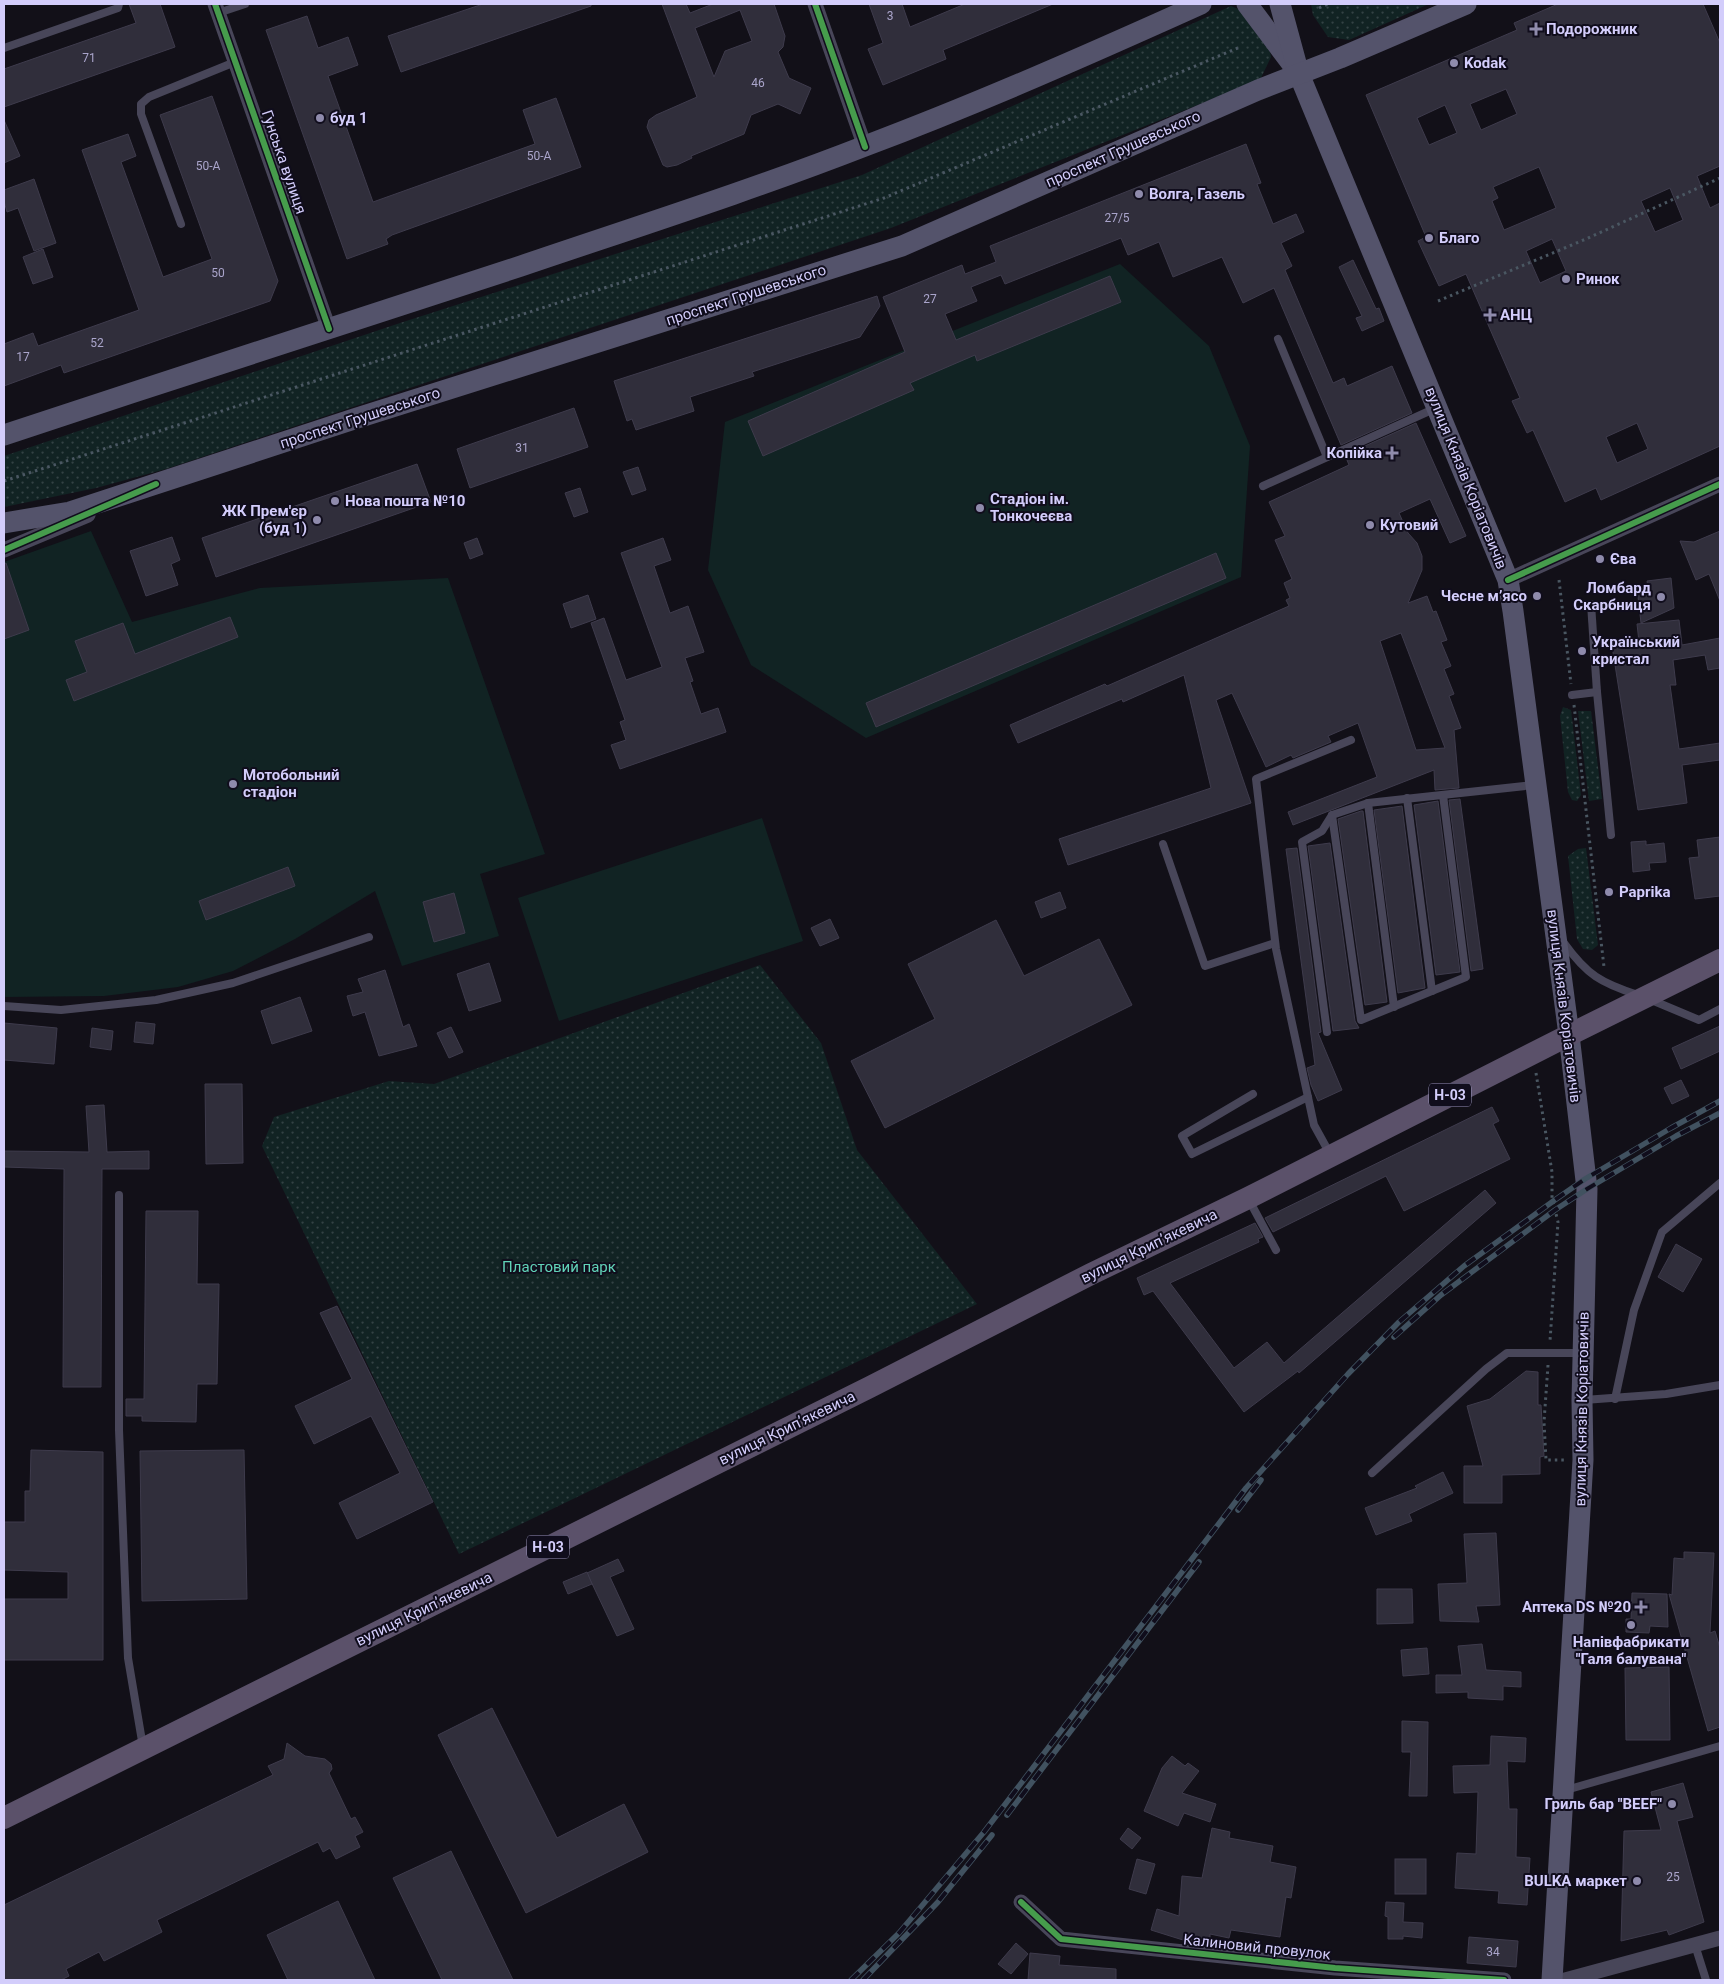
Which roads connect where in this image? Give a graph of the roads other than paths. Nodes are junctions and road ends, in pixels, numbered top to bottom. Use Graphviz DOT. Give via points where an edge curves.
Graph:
graph roads {
  1 [pos="119,4"];
  2 [pos="245,4"];
  3 [pos="815,4"];
  4 [pos="1201,4"];
  5 [pos="1247,4"];
  6 [pos="1280,4"];
  7 [pos="1466,4"];
  8 [pos="216,8"];
  9 [pos="4,48"];
  10 [pos="235,62"];
  11 [pos="1299,74"];
  12 [pos="865,146"];
  13 [pos="181,224"];
  14 [pos="329,329"];
  15 [pos="1278,339"];
  16 [pos="1437,407"];
  17 [pos="4,435"];
  18 [pos="1327,457"];
  19 [pos="156,484"];
  20 [pos="1720,484"];
  21 [pos="1263,486"];
  22 [pos="4,523"];
  23 [pos="4,550"];
  24 [pos="1508,580"];
  25 [pos="1591,604"];
  26 [pos="1597,692"];
  27 [pos="1572,695"];
  28 [pos="1351,740"];
  29 [pos="1536,785"];
  30 [pos="1443,795"];
  31 [pos="1407,798"];
  32 [pos="1368,803"];
  33 [pos="1332,815"];
  34 [pos="1611,834"];
  35 [pos="1163,844"];
  36 [pos="1555,932"];
  37 [pos="369,937"];
  38 [pos="1275,943"];
  39 [pos="1720,960"];
  40 [pos="1432,991"];
  41 [pos="1644,998"];
  42 [pos="4,1006"];
  43 [pos="1394,1006"];
  44 [pos="1720,1009"];
  45 [pos="1327,1032"];
  46 [pos="1569,1035"];
  47 [pos="1253,1094"];
  48 [pos="1308,1097"];
  49 [pos="1330,1156"];
  50 [pos="1720,1183"];
  51 [pos="119,1195"];
  52 [pos="1248,1198"];
  53 [pos="1276,1250"];
  54 [pos="1584,1353"];
  55 [pos="1720,1386"];
  56 [pos="1615,1399"];
  57 [pos="1582,1400"];
  58 [pos="1372,1473"];
  59 [pos="1720,1746"];
  60 [pos="144,1748"];
  61 [pos="1564,1791"];
  62 [pos="4,1818"];
  63 [pos="1021,1902"];
  64 [pos="1720,1938"];
  65 [pos="1696,1945"];
  66 [pos="1504,1980"];
  67 [pos="1552,1980"];
  68 [pos="1565,1980"];
  69 [pos="1706,1980"];
  1 -- 9 [label="lane" via="118,8"];
  2 -- 8 [label="lane"];
  3 -- 12 [label="street"];
  4 -- 12 [label="main road" via="976,103"];
  5 -- 11 [label="main road, вулиця Князів Коріатовичів"];
  6 -- 11 [label="main road, вулиця Князів Коріатовичів"];
  7 -- 11 [label="main road, проспект Грушевського"];
  8 -- 10 [label="street, Гунська вулиця"];
  10 -- 13 [label="lane" via="149,97 141,104 141,114"];
  10 -- 14 [label="street, Гунська вулиця"];
  11 -- 16 [label="main road, вулиця Князів Коріатовичів"];
  11 -- 19 [label="main road, проспект Грушевського" via="902,246"];
  12 -- 14 [label="main road" via="644,225"];
  14 -- 17 [label="main road"];
  15 -- 18 [label="lane"];
  16 -- 18 [label="lane"];
  16 -- 24 [label="main road, вулиця Князів Коріатовичів"];
  18 -- 21 [label="lane"];
  19 -- 22 [label="main road, проспект Грушевського" via="70,512"];
  19 -- 23 [label="street"];
  20 -- 24 [label="street"];
  24 -- 29 [label="main road, вулиця Князів Коріатовичів"];
  25 -- 26 [label="lane"];
  26 -- 27 [label="lane"];
  26 -- 34 [label="lane"];
  28 -- 38 [label="lane" via="1256,779"];
  29 -- 30 [label="lane"];
  29 -- 36 [label="main road, вулиця Князів Коріатовичів"];
  30 -- 31 [label="lane"];
  30 -- 40 [label="lane" via="1466,977"];
  31 -- 32 [label="lane"];
  31 -- 40 [label="lane"];
  32 -- 33 [label="lane"];
  32 -- 43 [label="lane"];
  33 -- 43 [label="lane" via="1361,1020"];
  33 -- 45 [label="lane" via="1322,831 1302,842"];
  35 -- 38 [label="lane" via="1205,966"];
  36 -- 41 [label="lane" via="1578,963 1597,979"];
  36 -- 46 [label="main road, вулиця Князів Коріатовичів"];
  37 -- 42 [label="lane" via="233,983 156,1000 61,1010"];
  38 -- 48 [label="lane"];
  39 -- 41 [label="main road, Н-03"];
  40 -- 43 [label="lane"];
  41 -- 44 [label="lane" via="1700,1020"];
  41 -- 46 [label="main road, Н-03"];
  46 -- 49 [label="main road, вулиця Крипʼякевича / Н-03"];
  46 -- 54 [label="main road, вулиця Князів Коріатовичів" via="1587,1189"];
  47 -- 48 [label="lane" via="1182,1136 1192,1154"];
  48 -- 49 [label="lane" via="1314,1124"];
  49 -- 52 [label="main road, вулиця Крипʼякевича / Н-03"];
  50 -- 56 [label="lane" via="1662,1232 1634,1310"];
  51 -- 60 [label="lane" via="119,1430 128,1658"];
  52 -- 53 [label="lane"];
  52 -- 60 [label="main road, вулиця Крипʼякевича / Н-03"];
  54 -- 57 [label="main road, вулиця Князів Коріатовичів"];
  54 -- 58 [label="lane" via="1506,1353"];
  55 -- 56 [label="lane"];
  56 -- 57 [label="lane"];
  57 -- 61 [label="main road, вулиця Князів Коріатовичів" via="1583,1460"];
  59 -- 61 [label="lane"];
  60 -- 62 [label="main road, вулиця Крипʼякевича / Н-03"];
  61 -- 67 [label="main road, вулиця Князів Коріатовичів"];
  63 -- 66 [label="street, Калиновий провулок" via="1061,1939 1335,1968"];
  64 -- 65 [label="street"];
  65 -- 68 [label="street"];
  65 -- 69 [label="lane"];
}
